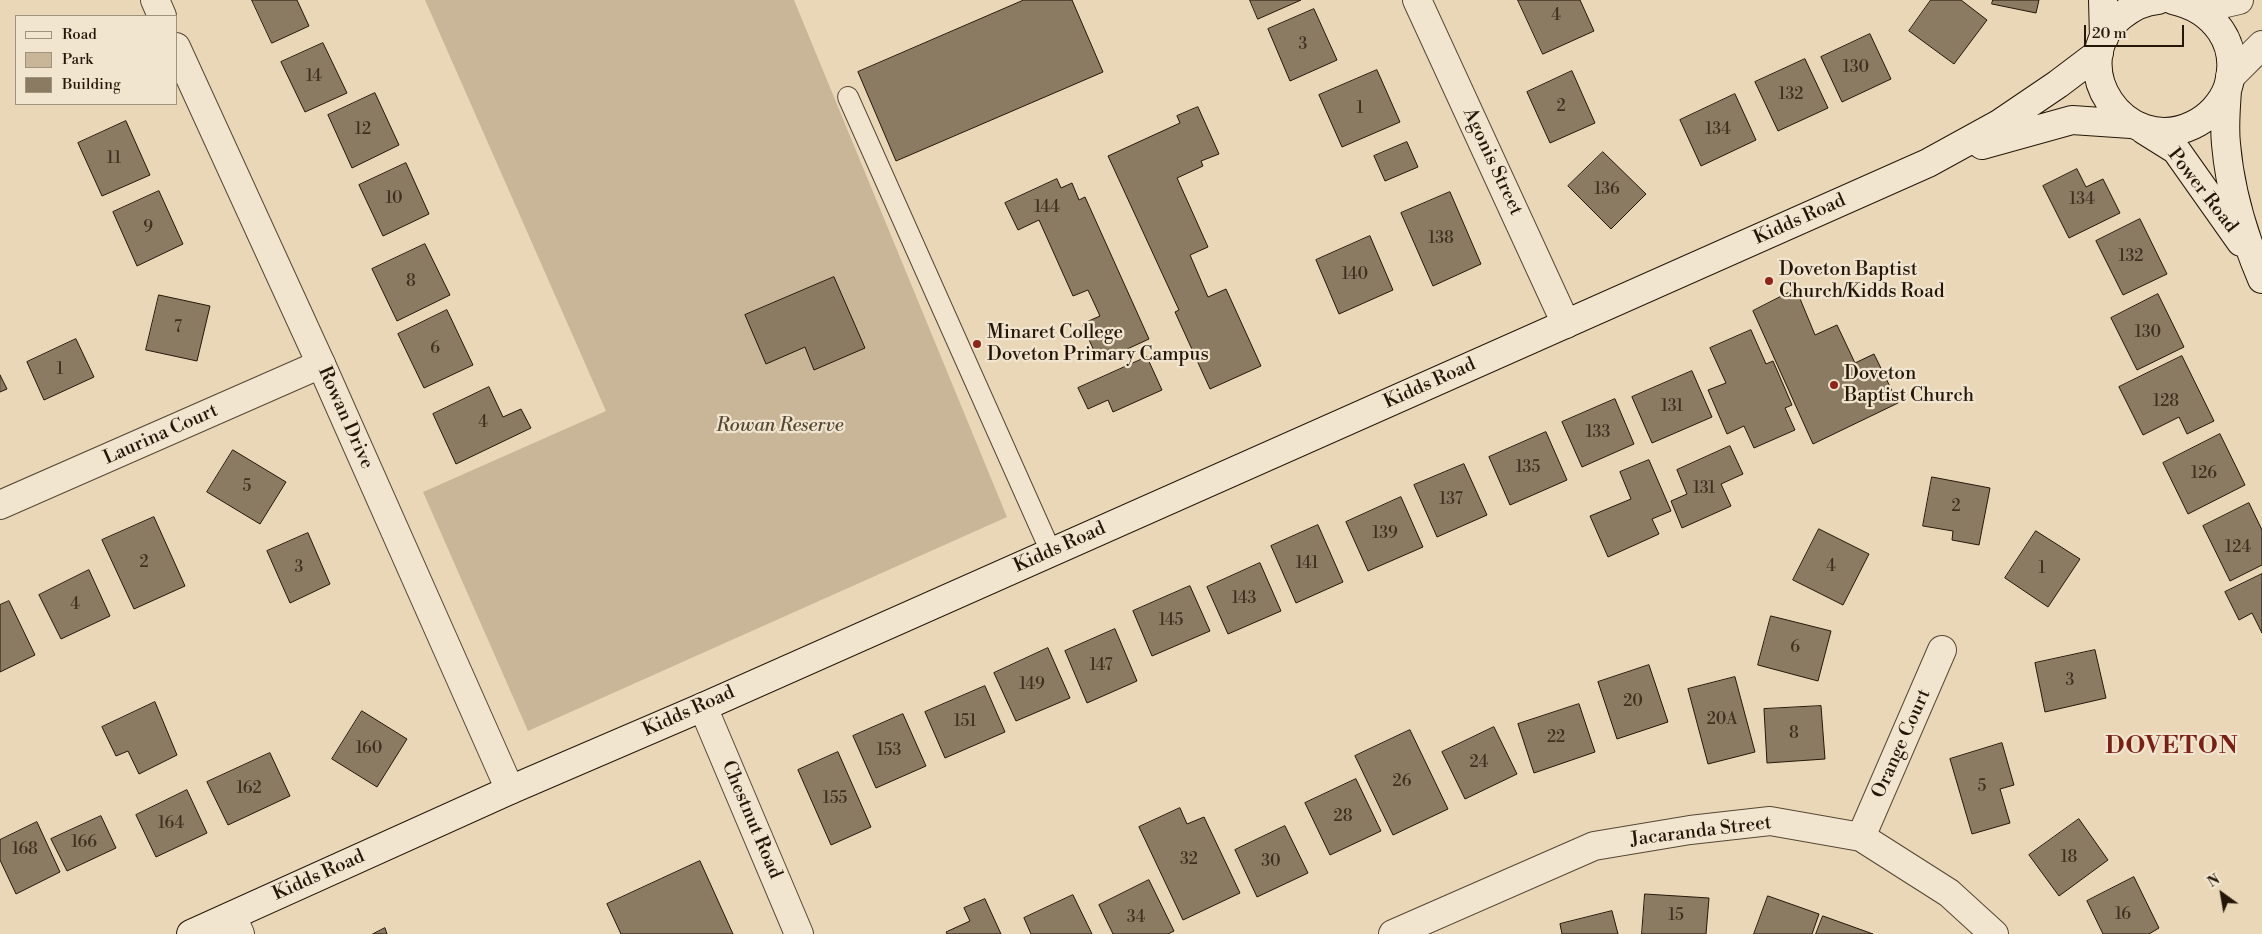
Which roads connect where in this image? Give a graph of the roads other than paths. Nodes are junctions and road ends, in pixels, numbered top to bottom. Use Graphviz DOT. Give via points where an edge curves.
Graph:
graph roads {
  1 [pos="155,0"];
  2 [pos="1417,0"];
  3 [pos="2103,0"];
  4 [pos="2158,0"];
  5 [pos="2239,0"];
  6 [pos="2186,3"];
  7 [pos="162,15"];
  8 [pos="2101,45"];
  9 [pos="2262,45"];
  10 [pos="178,51"];
  11 [pos="2229,83"];
  12 [pos="848,97"];
  13 [pos="2137,126"];
  14 [pos="1928,163"];
  15 [pos="2258,270"];
  16 [pos="1566,324"];
  17 [pos="321,364"];
  18 [pos="0,505"];
  19 [pos="1052,552"];
  20 [pos="1942,650"];
  21 [pos="703,707"];
  22 [pos="510,790"];
  23 [pos="1861,837"];
  24 [pos="236,925"];
  25 [pos="191,934"];
  26 [pos="799,934"];
  27 [pos="1393,934"];
  28 [pos="1994,934"];
  1 -- 7 [label="main road"];
  2 -- 16 [label="main road, Agonis Street"];
  3 -- 8 [label="main road"];
  4 -- 8 [label="main road, Kidds Road" via="2130,8 2115,21"];
  5 -- 6 [label="main road"];
  6 -- 11 [label="main road, Power Road" via="2215,22 2226,39 2231,58"];
  8 -- 13 [label="main road, Power Road" via="2098,74 2104,94 2115,111"];
  8 -- 14 [label="main road, Kidds Road" via="2058,84 1999,124"];
  9 -- 11 [label="main road"];
  10 -- 17 [label="main road, Rowan Drive"];
  11 -- 13 [label="main road, Kidds Road" via="2217,107 2202,121 2183,130 2162,132"];
  11 -- 15 [label="main road, Power Road" via="2226,142 2231,182"];
  12 -- 19 [label="lane"];
  13 -- 14 [label="main road, Kidds Road" via="2072,120"];
  13 -- 15 [label="main road, Power Road" via="2176,150"];
  14 -- 16 [label="main road, Kidds Road"];
  16 -- 19 [label="main road, Kidds Road"];
  17 -- 18 [label="main road, Laurina Court"];
  17 -- 22 [label="main road, Rowan Drive"];
  19 -- 21 [label="main road, Kidds Road"];
  20 -- 23 [label="main road, Orange Court"];
  21 -- 22 [label="main road, Kidds Road"];
  21 -- 26 [label="main road, Chestnut Road"];
  22 -- 24 [label="main road, Kidds Road"];
  23 -- 27 [label="main road, Jacaranda Street" via="1770,821 1594,846"];
  23 -- 28 [label="main road, Jacaranda Street" via="1949,893"];
  24 -- 25 [label="main road, Kidds Road"];
}
